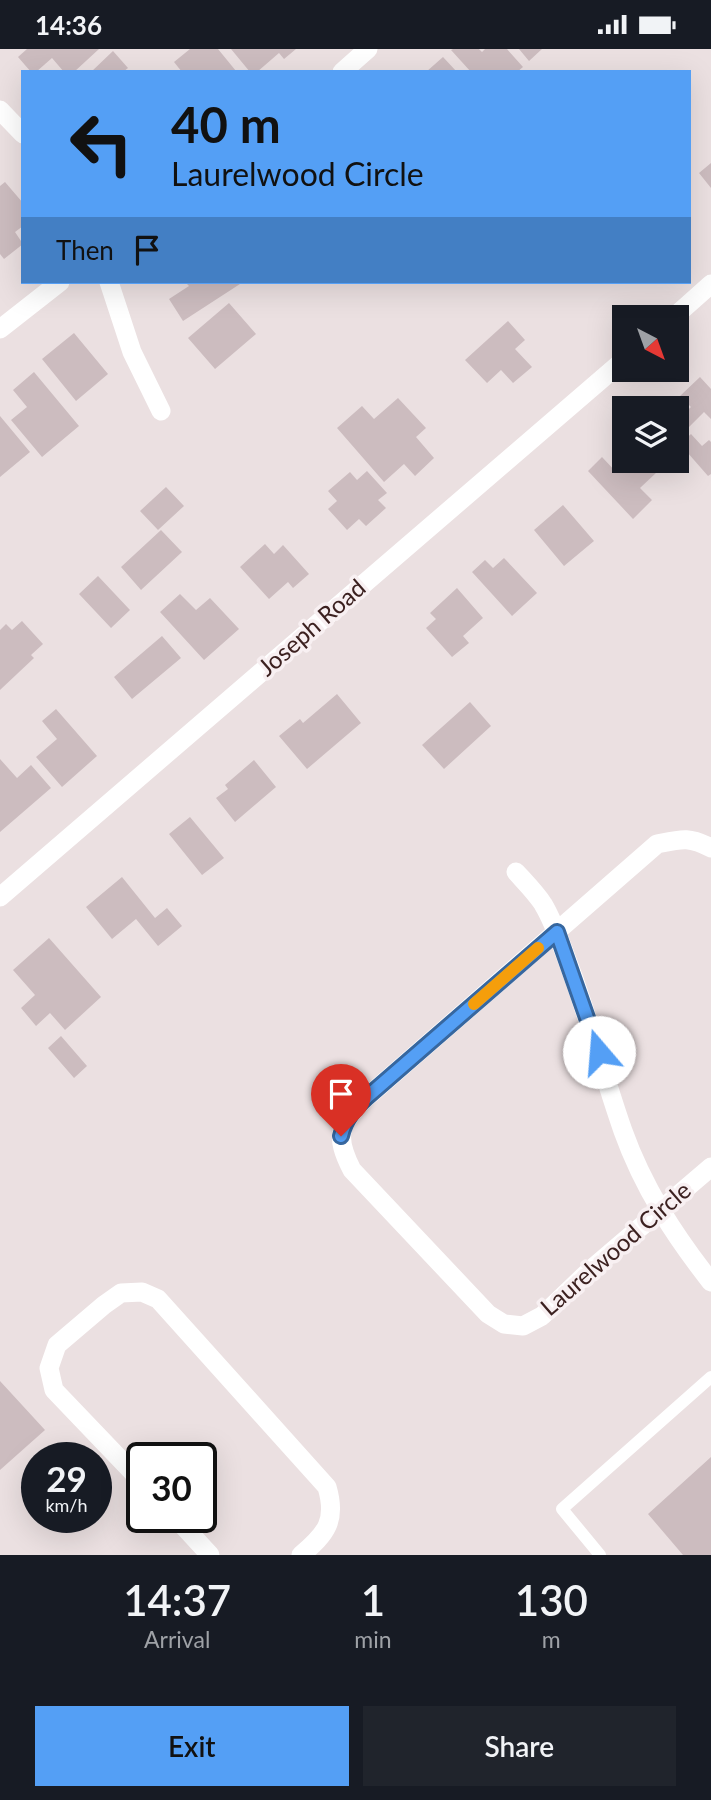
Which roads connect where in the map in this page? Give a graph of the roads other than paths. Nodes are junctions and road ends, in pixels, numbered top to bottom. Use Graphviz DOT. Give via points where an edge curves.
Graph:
graph roads {
  1 [pos="368,49"];
  2 [pos="344,70"];
  3 [pos="0,110"];
  4 [pos="21,132"];
  5 [pos="58,284"];
  6 [pos="110,284"];
  7 [pos="711,285"];
  8 [pos="688,305"];
  9 [pos="0,330"];
  10 [pos="612,370"];
  11 [pos="161,411"];
  12 [pos="711,848"];
  13 [pos="516,872"];
  14 [pos="0,897"];
  15 [pos="557,932"];
  16 [pos="711,1167"];
  17 [pos="660,1210"];
  18 [pos="711,1282"];
  19 [pos="711,1377"];
  20 [pos="126,1465"];
  21 [pos="190,1533"];
  22 [pos="210,1555"];
  23 [pos="301,1555"];
  24 [pos="600,1555"];
  1 -- 2 [label="street"];
  3 -- 4 [label="street"];
  5 -- 9 [label="street"];
  6 -- 11 [label="street" via="132,352"];
  7 -- 8 [label="street"];
  10 -- 14 [label="street, Joseph Road"];
  12 -- 15 [label="street, Laurelwood Circle" via="684,838 657,844"];
  13 -- 15 [label="street" via="543,904"];
  15 -- 17 [label="street" via="623,1130"];
  15 -- 17 [label="street, Laurelwood Circle" via="359,1104 344,1124 342,1149 352,1170 488,1314 504,1324 523,1326 542,1316"];
  16 -- 17 [label="street, Laurelwood Circle"];
  17 -- 18 [label="street"];
  19 -- 24 [label="lane" via="562,1509"];
  20 -- 23 [label="street" via="54,1390 49,1368 57,1345 104,1305 121,1293 142,1292 158,1299 327,1487 332,1503 327,1530"];
  21 -- 22 [label="street"];
}
